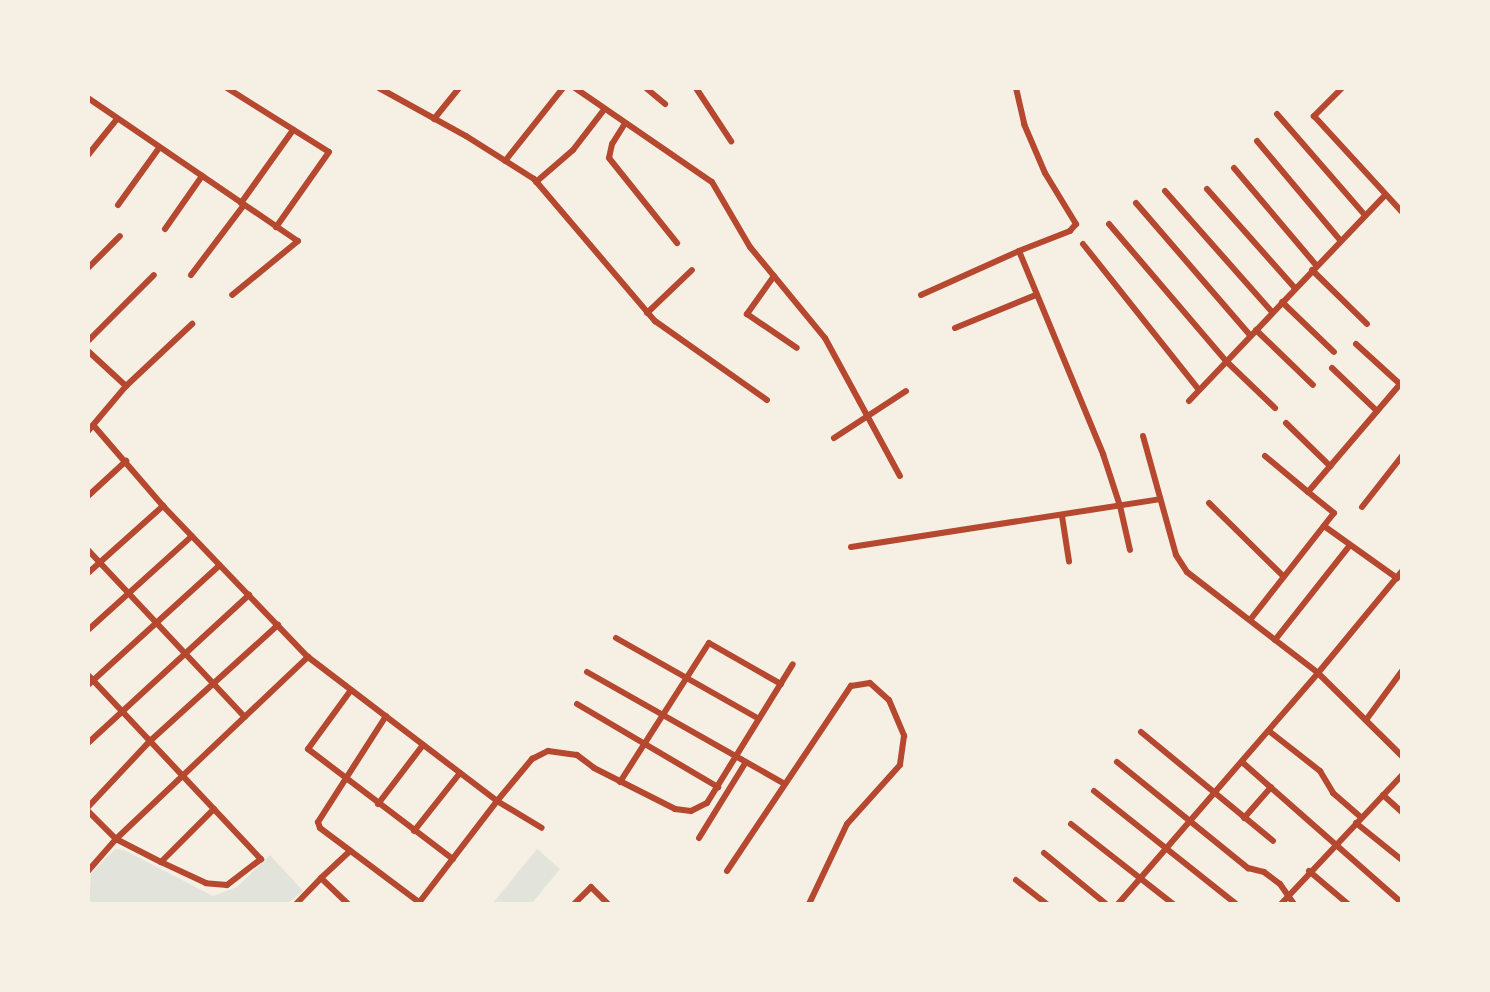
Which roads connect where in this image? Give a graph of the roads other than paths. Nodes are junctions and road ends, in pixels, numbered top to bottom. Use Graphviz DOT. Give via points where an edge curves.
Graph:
graph roads {
  1 [pos="227,88"];
  2 [pos="379,88"];
  3 [pos="459,88"];
  4 [pos="563,88"];
  5 [pos="575,88"];
  6 [pos="646,88"];
  7 [pos="696,88"];
  8 [pos="1016,88"];
  9 [pos="1342,88"];
  10 [pos="389,91"];
  11 [pos="88,98"];
  12 [pos="665,104"];
  13 [pos="603,111"];
  14 [pos="1277,114"];
  15 [pos="117,118"];
  16 [pos="434,119"];
  17 [pos="624,125"];
  18 [pos="294,130"];
  19 [pos="731,141"];
  20 [pos="1257,141"];
  21 [pos="159,148"];
  22 [pos="88,155"];
  23 [pos="505,161"];
  24 [pos="1233,168"];
  25 [pos="202,176"];
  26 [pos="536,182"];
  27 [pos="1207,189"];
  28 [pos="1165,191"];
  29 [pos="1384,196"];
  30 [pos="1136,203"];
  31 [pos="243,204"];
  32 [pos="118,205"];
  33 [pos="1401,212"];
  34 [pos="1364,214"];
  35 [pos="1109,224"];
  36 [pos="276,227"];
  37 [pos="165,229"];
  38 [pos="120,236"];
  39 [pos="1340,240"];
  40 [pos="677,243"];
  41 [pos="1083,244"];
  42 [pos="1019,251"];
  43 [pos="1314,267"];
  44 [pos="88,268"];
  45 [pos="692,270"];
  46 [pos="154,275"];
  47 [pos="192,275"];
  48 [pos="774,276"];
  49 [pos="1295,288"];
  50 [pos="921,295"];
  51 [pos="1036,295"];
  52 [pos="232,296"];
  53 [pos="1282,302"];
  54 [pos="1272,312"];
  55 [pos="646,313"];
  56 [pos="192,324"];
  57 [pos="1367,324"];
  58 [pos="955,328"];
  59 [pos="1253,332"];
  60 [pos="88,341"];
  61 [pos="1356,344"];
  62 [pos="798,348"];
  63 [pos="88,351"];
  64 [pos="1334,352"];
  65 [pos="1226,361"];
  66 [pos="1332,368"];
  67 [pos="1401,383"];
  68 [pos="1312,385"];
  69 [pos="126,386"];
  70 [pos="1199,390"];
  71 [pos="906,391"];
  72 [pos="767,400"];
  73 [pos="1189,401"];
  74 [pos="1275,408"];
  75 [pos="1377,411"];
  76 [pos="867,417"];
  77 [pos="1286,423"];
  78 [pos="91,429"];
  79 [pos="1143,436"];
  80 [pos="834,438"];
  81 [pos="1265,456"];
  82 [pos="1401,456"];
  83 [pos="126,461"];
  84 [pos="1330,465"];
  85 [pos="900,476"];
  86 [pos="1308,492"];
  87 [pos="88,496"];
  88 [pos="1160,499"];
  89 [pos="1209,503"];
  90 [pos="163,506"];
  91 [pos="1120,506"];
  92 [pos="1362,507"];
  93 [pos="1062,516"];
  94 [pos="1324,526"];
  95 [pos="192,536"];
  96 [pos="1350,545"];
  97 [pos="851,547"];
  98 [pos="88,550"];
  99 [pos="1130,550"];
  100 [pos="1069,561"];
  101 [pos="100,562"];
  102 [pos="220,565"];
  103 [pos="1401,571"];
  104 [pos="88,573"];
  105 [pos="1284,577"];
  106 [pos="1397,578"];
  107 [pos="129,593"];
  108 [pos="249,595"];
  109 [pos="1250,620"];
  110 [pos="157,623"];
  111 [pos="278,625"];
  112 [pos="88,630"];
  113 [pos="616,638"];
  114 [pos="1275,640"];
  115 [pos="187,655"];
  116 [pos="308,657"];
  117 [pos="793,664"];
  118 [pos="1401,671"];
  119 [pos="587,672"];
  120 [pos="1318,674"];
  121 [pos="88,675"];
  122 [pos="688,677"];
  123 [pos="91,683"];
  124 [pos="214,684"];
  125 [pos="781,684"];
  126 [pos="351,690"];
  127 [pos="576,704"];
  128 [pos="123,711"];
  129 [pos="386,716"];
  130 [pos="663,716"];
  131 [pos="245,717"];
  132 [pos="759,719"];
  133 [pos="1366,720"];
  134 [pos="1269,731"];
  135 [pos="1141,732"];
  136 [pos="150,741"];
  137 [pos="88,743"];
  138 [pos="644,744"];
  139 [pos="423,745"];
  140 [pos="736,756"];
  141 [pos="1401,756"];
  142 [pos="746,762"];
  143 [pos="1117,762"];
  144 [pos="1242,762"];
  145 [pos="460,773"];
  146 [pos="1401,775"];
  147 [pos="183,776"];
  148 [pos="343,779"];
  149 [pos="620,782"];
  150 [pos="785,784"];
  151 [pos="718,787"];
  152 [pos="1270,787"];
  153 [pos="1094,791"];
  154 [pos="1214,794"];
  155 [pos="1383,795"];
  156 [pos="497,801"];
  157 [pos="378,804"];
  158 [pos="88,809"];
  159 [pos="214,809"];
  160 [pos="1401,812"];
  161 [pos="1361,817"];
  162 [pos="1244,818"];
  163 [pos="1190,820"];
  164 [pos="1356,823"];
  165 [pos="1071,824"];
  166 [pos="542,828"];
  167 [pos="414,831"];
  168 [pos="699,838"];
  169 [pos="116,839"];
  170 [pos="1273,841"];
  171 [pos="1336,844"];
  172 [pos="1167,845"];
  173 [pos="350,851"];
  174 [pos="1044,853"];
  175 [pos="453,859"];
  176 [pos="1401,860"];
  177 [pos="161,862"];
  178 [pos="88,871"];
  179 [pos="727,871"];
  180 [pos="1309,871"];
  181 [pos="1142,876"];
  182 [pos="321,878"];
  183 [pos="1016,880"];
  184 [pos="1286,897"];
  185 [pos="296,903"];
  186 [pos="348,903"];
  187 [pos="419,903"];
  188 [pos="574,903"];
  189 [pos="608,903"];
  190 [pos="809,903"];
  191 [pos="1047,903"];
  192 [pos="1106,903"];
  193 [pos="1118,903"];
  194 [pos="1173,903"];
  195 [pos="1236,903"];
  196 [pos="1281,903"];
  197 [pos="1294,903"];
  198 [pos="1348,903"];
  199 [pos="1401,903"];
  1 -- 18 [label="street"];
  2 -- 10 [label="street"];
  3 -- 16 [label="street"];
  4 -- 23 [label="street"];
  5 -- 13 [label="street"];
  6 -- 12 [label="street"];
  7 -- 19 [label="street"];
  8 -- 42 [label="street" via="1024,124 1041,163 1076,224 1070,231"];
  9 -- 29 [label="street" via="1314,116"];
  10 -- 16 [label="street"];
  11 -- 15 [label="street"];
  13 -- 17 [label="street"];
  13 -- 26 [label="street" via="573,150"];
  14 -- 34 [label="street"];
  15 -- 21 [label="street"];
  15 -- 22 [label="street"];
  16 -- 23 [label="street"];
  17 -- 40 [label="street" via="612,144 609,158"];
  17 -- 48 [label="street" via="712,182 750,247"];
  18 -- 31 [label="street"];
  18 -- 36 [label="street" via="329,152"];
  20 -- 39 [label="street"];
  21 -- 25 [label="street"];
  21 -- 32 [label="street"];
  23 -- 26 [label="street"];
  24 -- 43 [label="street"];
  25 -- 31 [label="street"];
  25 -- 37 [label="street"];
  26 -- 55 [label="street"];
  27 -- 49 [label="street"];
  28 -- 54 [label="street"];
  29 -- 33 [label="street"];
  29 -- 34 [label="street"];
  30 -- 59 [label="street"];
  31 -- 36 [label="street"];
  31 -- 47 [label="street"];
  34 -- 39 [label="street"];
  35 -- 65 [label="street"];
  36 -- 52 [label="street" via="298,241"];
  38 -- 44 [label="street"];
  39 -- 43 [label="street"];
  41 -- 70 [label="street"];
  42 -- 50 [label="street"];
  42 -- 51 [label="street"];
  43 -- 49 [label="street"];
  43 -- 57 [label="street"];
  45 -- 55 [label="street"];
  46 -- 60 [label="street"];
  48 -- 62 [label="street" via="747,314"];
  48 -- 76 [label="street" via="825,338"];
  49 -- 53 [label="street"];
  51 -- 58 [label="street"];
  51 -- 91 [label="street"];
  53 -- 54 [label="street"];
  53 -- 64 [label="street"];
  54 -- 59 [label="street"];
  55 -- 72 [label="street"];
  56 -- 69 [label="street"];
  59 -- 65 [label="street"];
  59 -- 68 [label="street"];
  61 -- 67 [label="street"];
  63 -- 69 [label="street"];
  65 -- 70 [label="street"];
  65 -- 74 [label="street"];
  66 -- 75 [label="street"];
  67 -- 75 [label="street"];
  69 -- 78 [label="street"];
  70 -- 73 [label="street"];
  71 -- 76 [label="street"];
  75 -- 84 [label="street"];
  76 -- 80 [label="street"];
  76 -- 85 [label="street"];
  77 -- 84 [label="street"];
  78 -- 83 [label="street"];
  79 -- 88 [label="street"];
  81 -- 86 [label="street"];
  82 -- 92 [label="street"];
  83 -- 87 [label="street"];
  83 -- 90 [label="street"];
  84 -- 86 [label="street"];
  86 -- 94 [label="street" via="1334,513"];
  88 -- 91 [label="street"];
  88 -- 109 [label="street" via="1176,555 1187,572"];
  89 -- 105 [label="street"];
  90 -- 95 [label="street"];
  90 -- 101 [label="street"];
  91 -- 93 [label="street"];
  91 -- 99 [label="street"];
  93 -- 97 [label="street"];
  93 -- 100 [label="street"];
  94 -- 96 [label="street"];
  94 -- 105 [label="street"];
  95 -- 102 [label="street"];
  95 -- 107 [label="street"];
  96 -- 106 [label="street"];
  96 -- 114 [label="street"];
  98 -- 101 [label="street"];
  101 -- 104 [label="street"];
  101 -- 107 [label="street"];
  102 -- 108 [label="street"];
  102 -- 110 [label="street"];
  103 -- 106 [label="street"];
  105 -- 109 [label="street"];
  106 -- 120 [label="street"];
  107 -- 110 [label="street"];
  107 -- 112 [label="street"];
  108 -- 111 [label="street"];
  108 -- 115 [label="street"];
  109 -- 114 [label="street"];
  110 -- 115 [label="street"];
  110 -- 123 [label="street"];
  111 -- 116 [label="street"];
  111 -- 124 [label="street"];
  113 -- 122 [label="street"];
  114 -- 120 [label="street"];
  115 -- 124 [label="street"];
  115 -- 128 [label="street"];
  116 -- 126 [label="street"];
  116 -- 131 [label="street"];
  117 -- 125 [label="street"];
  118 -- 133 [label="street"];
  119 -- 130 [label="street"];
  120 -- 133 [label="street"];
  120 -- 134 [label="street"];
  121 -- 123 [label="street"];
  122 -- 125 [label="street" via="709,643"];
  122 -- 130 [label="street"];
  122 -- 132 [label="street"];
  123 -- 128 [label="street"];
  124 -- 131 [label="street"];
  124 -- 136 [label="street"];
  125 -- 132 [label="street"];
  126 -- 129 [label="street"];
  126 -- 148 [label="street" via="308,749"];
  127 -- 138 [label="street"];
  128 -- 136 [label="street"];
  128 -- 137 [label="street"];
  129 -- 139 [label="street"];
  129 -- 148 [label="street"];
  130 -- 138 [label="street"];
  130 -- 140 [label="street"];
  131 -- 147 [label="street"];
  132 -- 140 [label="street"];
  133 -- 141 [label="street"];
  134 -- 144 [label="street"];
  134 -- 161 [label="street" via="1320,771 1333,793"];
  135 -- 154 [label="street"];
  136 -- 147 [label="street"];
  136 -- 158 [label="street"];
  138 -- 149 [label="street"];
  138 -- 151 [label="street"];
  139 -- 145 [label="street"];
  139 -- 157 [label="street"];
  140 -- 142 [label="street"];
  140 -- 151 [label="street"];
  142 -- 150 [label="street"];
  142 -- 168 [label="street"];
  143 -- 163 [label="street"];
  144 -- 152 [label="street"];
  144 -- 154 [label="street"];
  145 -- 156 [label="street"];
  145 -- 167 [label="street"];
  146 -- 155 [label="street"];
  147 -- 159 [label="street"];
  147 -- 169 [label="street"];
  148 -- 157 [label="street"];
  148 -- 173 [label="street" via="318,822 320,828"];
  149 -- 151 [label="street" via="675,809 692,811 707,804"];
  149 -- 156 [label="street" via="577,755 555,749 532,759"];
  150 -- 179 [label="street"];
  150 -- 190 [label="street" via="851,686 870,683 889,700 904,736 900,765 847,824"];
  152 -- 162 [label="street"];
  152 -- 171 [label="street"];
  153 -- 172 [label="street"];
  154 -- 162 [label="street"];
  154 -- 163 [label="street"];
  155 -- 160 [label="street"];
  155 -- 161 [label="street"];
  156 -- 166 [label="street"];
  156 -- 175 [label="street"];
  157 -- 167 [label="street"];
  158 -- 169 [label="street"];
  159 -- 177 [label="street"];
  159 -- 177 [label="street" via="261,859 227,885 206,883"];
  161 -- 164 [label="street"];
  162 -- 170 [label="street"];
  163 -- 172 [label="street"];
  163 -- 184 [label="street" via="1248,868 1264,872 1280,884"];
  164 -- 171 [label="street"];
  164 -- 176 [label="street"];
  165 -- 181 [label="street"];
  167 -- 175 [label="street"];
  169 -- 177 [label="street"];
  169 -- 178 [label="street"];
  171 -- 180 [label="street"];
  171 -- 199 [label="street"];
  172 -- 181 [label="street"];
  172 -- 195 [label="street"];
  173 -- 182 [label="street"];
  173 -- 187 [label="street"];
  174 -- 192 [label="street"];
  175 -- 187 [label="street"];
  180 -- 184 [label="street"];
  180 -- 198 [label="street"];
  181 -- 193 [label="street"];
  181 -- 194 [label="street"];
  182 -- 185 [label="street"];
  182 -- 186 [label="street"];
  183 -- 191 [label="street"];
  184 -- 196 [label="street"];
  184 -- 197 [label="street"];
  188 -- 189 [label="street" via="591,887"];
}
